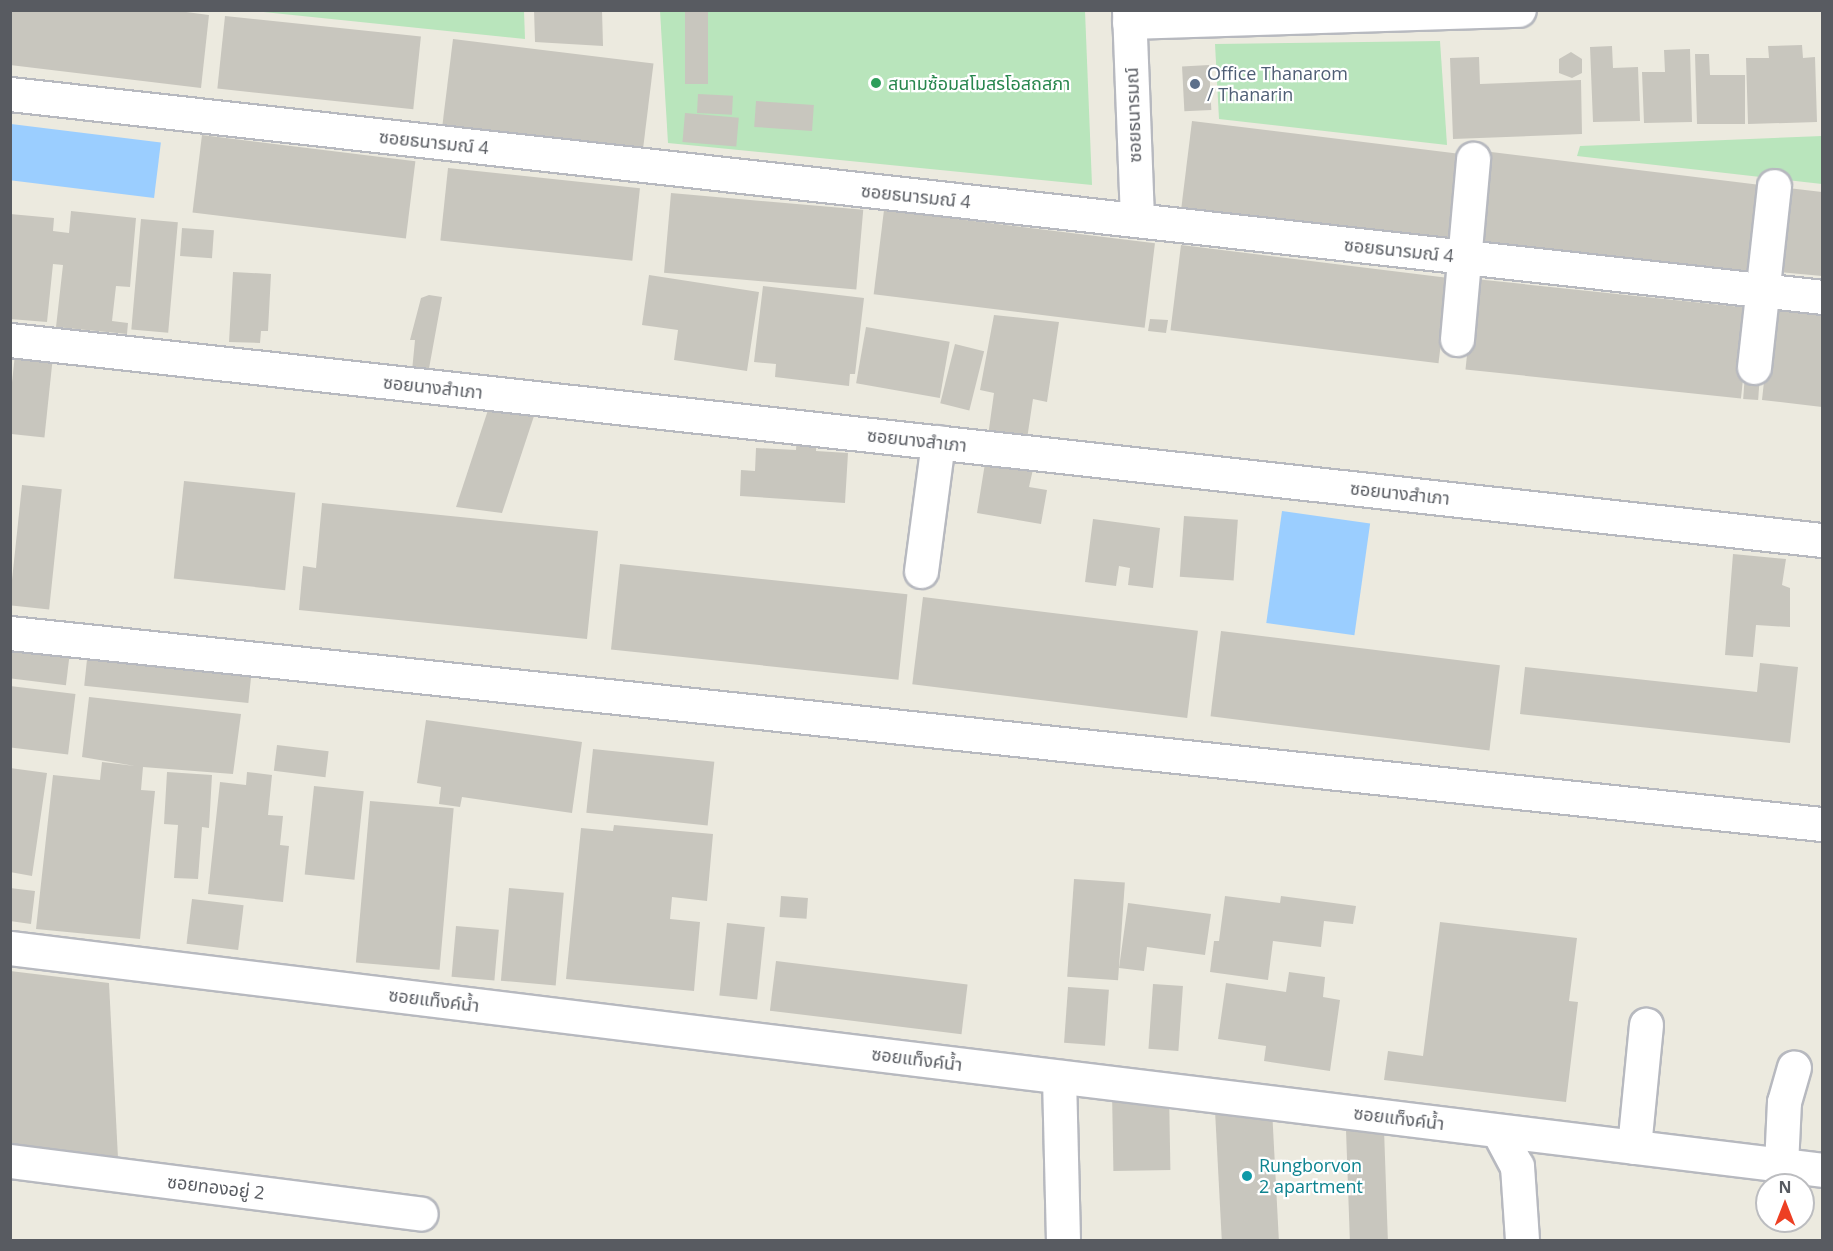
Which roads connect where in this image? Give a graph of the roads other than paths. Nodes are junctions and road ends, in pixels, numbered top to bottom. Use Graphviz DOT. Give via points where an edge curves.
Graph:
graph roads {
  1 [pos="1519,10"];
  2 [pos="1346,13"];
  3 [pos="1129,16"];
  4 [pos="10,94"];
  5 [pos="1473,159"];
  6 [pos="1774,186"];
  7 [pos="1137,220"];
  8 [pos="1465,257"];
  9 [pos="1761,290"];
  10 [pos="1822,297"];
  11 [pos="1457,339"];
  12 [pos="10,340"];
  13 [pos="1754,368"];
  14 [pos="938,442"];
  15 [pos="1822,540"];
  16 [pos="921,571"];
  17 [pos="10,633"];
  18 [pos="1822,824"];
  19 [pos="10,948"];
  20 [pos="1646,1025"];
  21 [pos="1794,1067"];
  22 [pos="1059,1077"];
  23 [pos="1498,1131"];
  24 [pos="1634,1147"];
  25 [pos="10,1161"];
  26 [pos="1781,1165"];
  27 [pos="1822,1170"];
  28 [pos="421,1214"];
  29 [pos="1063,1239"];
  30 [pos="1522,1240"];
  1 -- 2 [label="street"];
  2 -- 3 [label="street"];
  3 -- 7 [label="street, ซอยธนารมณ์"];
  4 -- 7 [label="street, ซอยธนารมณ์ 4"];
  5 -- 8 [label="street"];
  6 -- 9 [label="street"];
  7 -- 8 [label="street, ซอยธนารมณ์ 4"];
  8 -- 9 [label="street, ซอยธนารมณ์ 4"];
  8 -- 11 [label="street"];
  9 -- 10 [label="street, ซอยธนารมณ์ 4"];
  9 -- 13 [label="street"];
  12 -- 14 [label="street, ซอยนางสำเภา"];
  14 -- 15 [label="street, ซอยนางสำเภา"];
  14 -- 16 [label="street"];
  17 -- 18 [label="street"];
  19 -- 22 [label="street, ซอยแท็งค์น้ำ"];
  20 -- 24 [label="street"];
  21 -- 26 [label="street" via="1784,1102"];
  22 -- 23 [label="street, ซอยแท็งค์น้ำ"];
  22 -- 29 [label="street"];
  23 -- 24 [label="street, ซอยแท็งค์น้ำ"];
  23 -- 30 [label="street" via="1518,1166"];
  24 -- 26 [label="street, ซอยแท็งค์น้ำ"];
  25 -- 28 [label="street, ซอยทองอยู่ 2"];
  26 -- 27 [label="street, ซอยแท็งค์น้ำ"];
}
